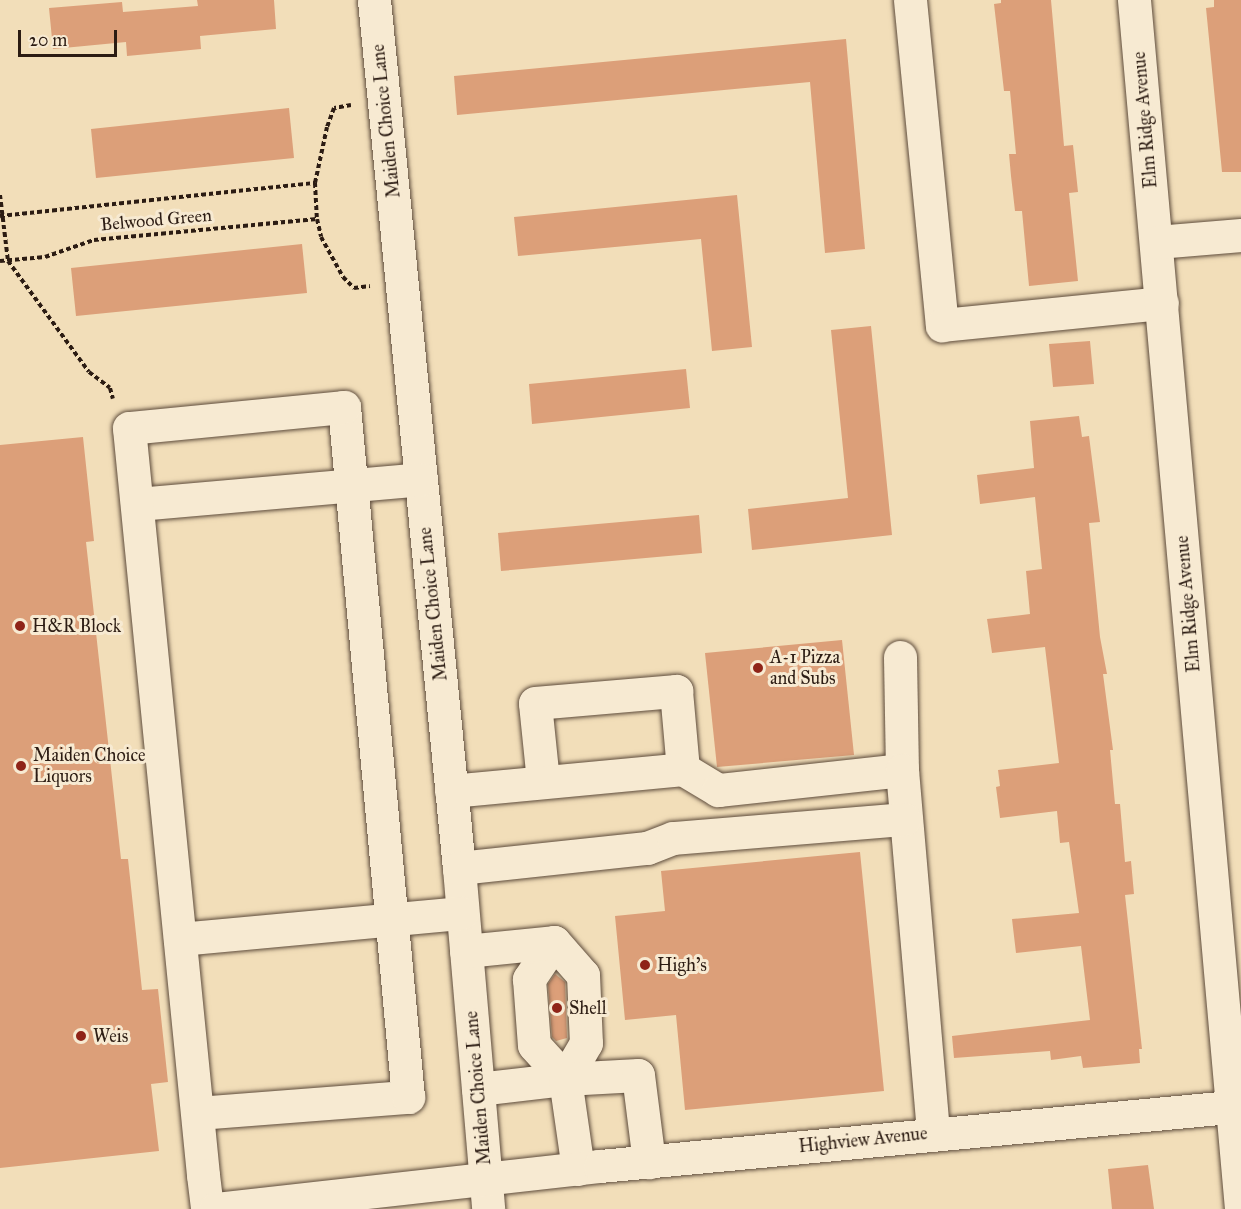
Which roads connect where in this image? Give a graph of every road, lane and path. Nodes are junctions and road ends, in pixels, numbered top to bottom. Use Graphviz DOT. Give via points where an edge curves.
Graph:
graph roads {
  1 [pos="374,0"];
  2 [pos="910,0"];
  3 [pos="1134,0"];
  4 [pos="384,101"];
  5 [pos="315,183"];
  6 [pos="0,195"];
  7 [pos="2,215"];
  8 [pos="317,219"];
  9 [pos="1241,236"];
  10 [pos="1157,242"];
  11 [pos="0,261"];
  12 [pos="8,261"];
  13 [pos="402,281"];
  14 [pos="1162,303"];
  15 [pos="114,405"];
  16 [pos="421,479"];
  17 [pos="351,485"];
  18 [pos="137,504"];
  19 [pos="900,657"];
  20 [pos="683,769"];
  21 [pos="902,770"];
  22 [pos="543,781"];
  23 [pos="451,791"];
  24 [pos="904,819"];
  25 [pos="459,868"];
  26 [pos="462,913"];
  27 [pos="392,920"];
  28 [pos="180,939"];
  29 [pos="554,942"];
  30 [pos="466,951"];
  31 [pos="565,1079"];
  32 [pos="478,1089"];
  33 [pos="1236,1106"];
  34 [pos="198,1113"];
  35 [pos="933,1133"];
  36 [pos="650,1162"];
  37 [pos="578,1169"];
  38 [pos="487,1195"];
  39 [pos="207,1209"];
  40 [pos="215,1209"];
  41 [pos="1241,1209"];
  1 -- 4 [label="street, Maiden Choice Lane"];
  2 -- 14 [label="street" via="942,325"];
  3 -- 10 [label="street, Elm Ridge Avenue"];
  4 -- 5 [label="path" via="334,108"];
  4 -- 13 [label="street, Maiden Choice Lane"];
  5 -- 7 [label="path, Belwood Green"];
  5 -- 8 [label="path"];
  6 -- 7 [label="path"];
  7 -- 12 [label="path"];
  8 -- 12 [label="path, Belwood Green" via="94,240 45,257"];
  8 -- 13 [label="path" via="330,255 354,288"];
  9 -- 10 [label="street"];
  10 -- 14 [label="street, Elm Ridge Avenue"];
  11 -- 12 [label="path, Belwood Green"];
  12 -- 15 [label="path" via="89,372 110,388"];
  13 -- 16 [label="street, Maiden Choice Lane"];
  14 -- 33 [label="street, Elm Ridge Avenue"];
  16 -- 17 [label="street"];
  16 -- 23 [label="street, Maiden Choice Lane"];
  17 -- 18 [label="street"];
  17 -- 18 [label="street" via="344,406 129,428"];
  17 -- 27 [label="street"];
  18 -- 28 [label="street"];
  19 -- 21 [label="street"];
  20 -- 21 [label="street" via="718,790"];
  20 -- 22 [label="street"];
  20 -- 22 [label="street" via="676,692 535,703"];
  21 -- 24 [label="street"];
  22 -- 23 [label="street"];
  23 -- 25 [label="street, Maiden Choice Lane"];
  24 -- 25 [label="street" via="673,838 647,848"];
  24 -- 35 [label="street"];
  25 -- 26 [label="street, Maiden Choice Lane"];
  26 -- 27 [label="street"];
  26 -- 30 [label="street, Maiden Choice Lane"];
  27 -- 28 [label="street"];
  27 -- 34 [label="street" via="408,1097"];
  28 -- 34 [label="street"];
  29 -- 30 [label="street"];
  29 -- 31 [label="street" via="583,975 586,1043"];
  29 -- 31 [label="street" via="529,979 534,1045"];
  30 -- 32 [label="street, Maiden Choice Lane"];
  31 -- 32 [label="street"];
  31 -- 36 [label="street" via="638,1075"];
  31 -- 37 [label="street"];
  32 -- 38 [label="street, Maiden Choice Lane"];
  33 -- 35 [label="street, Highview Avenue"];
  33 -- 41 [label="street, Elm Ridge Avenue"];
  34 -- 39 [label="street"];
  35 -- 36 [label="street, Highview Avenue"];
  36 -- 37 [label="street, Highview Avenue"];
  37 -- 38 [label="street, Highview Avenue"];
  38 -- 40 [label="street, Highview Avenue"];
}
